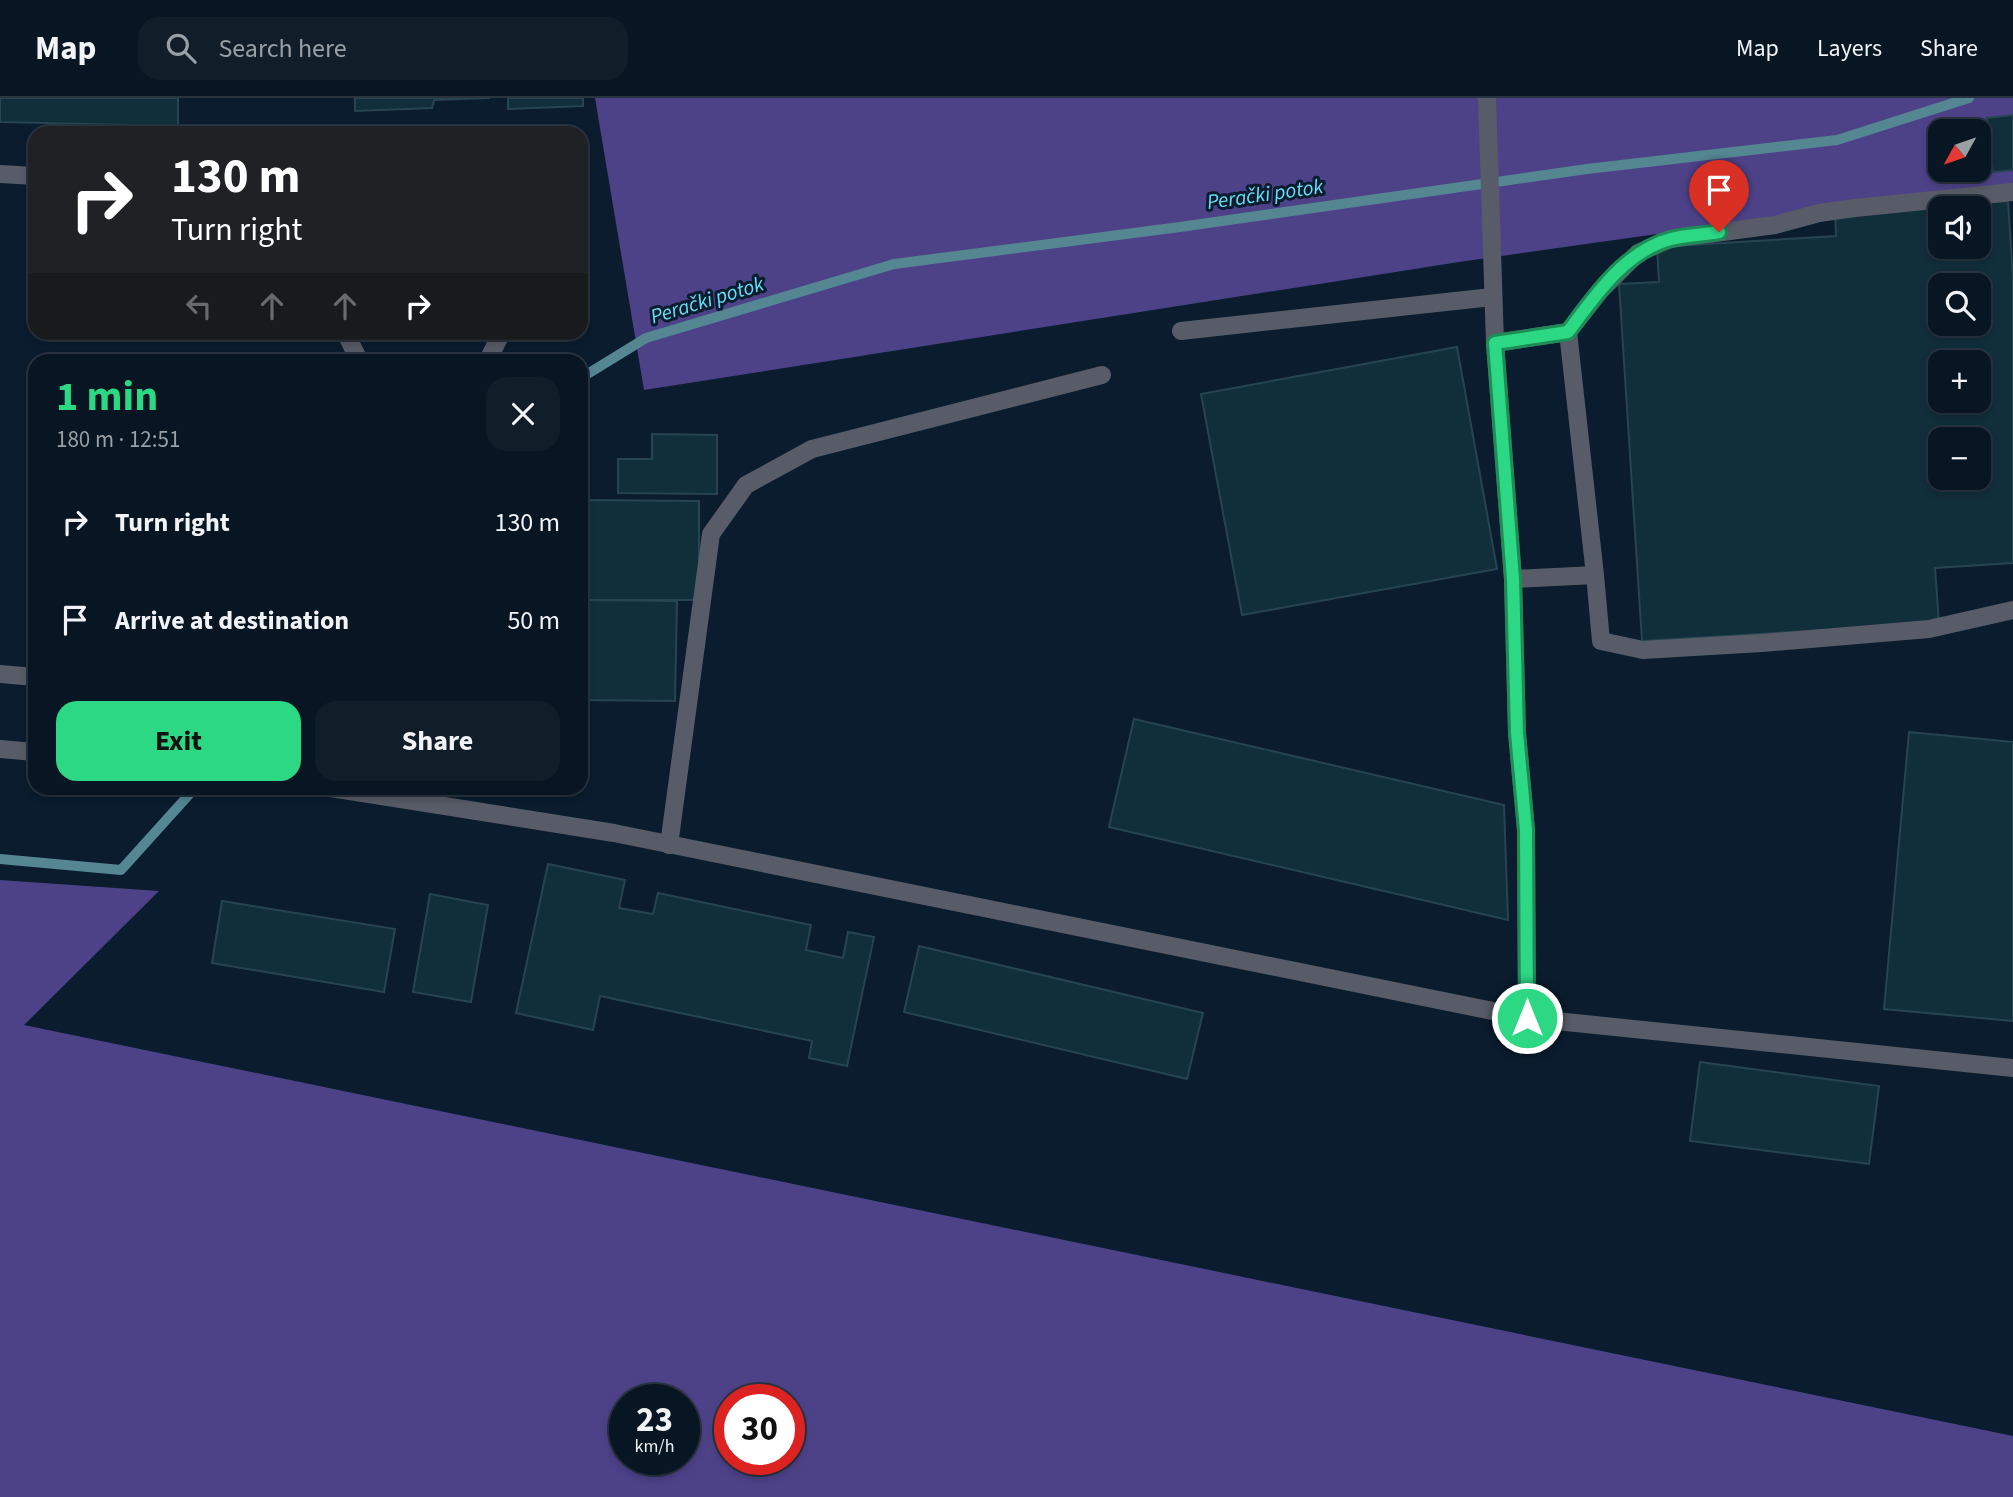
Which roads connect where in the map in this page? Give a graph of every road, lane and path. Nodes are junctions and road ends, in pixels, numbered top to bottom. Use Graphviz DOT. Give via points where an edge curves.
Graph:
graph roads {
  1 [pos="1487,98"];
  2 [pos="0,174"];
  3 [pos="28,176"];
  4 [pos="2013,192"];
  5 [pos="1492,297"];
  6 [pos="1181,331"];
  7 [pos="1568,332"];
  8 [pos="1495,343"];
  9 [pos="1102,375"];
  10 [pos="1595,575"];
  11 [pos="1513,579"];
  12 [pos="2013,610"];
  13 [pos="0,674"];
  14 [pos="28,676"];
  15 [pos="0,749"];
  16 [pos="28,751"];
  17 [pos="375,795"];
  18 [pos="669,845"];
  19 [pos="1527,1018"];
  20 [pos="2013,1068"];
  1 -- 5 [label="street"];
  2 -- 3 [label="street"];
  4 -- 7 [label="street" via="1843,209 1775,225 1670,239 1638,253"];
  5 -- 6 [label="street"];
  5 -- 8 [label="street"];
  7 -- 8 [label="street"];
  7 -- 10 [label="street"];
  8 -- 11 [label="street"];
  9 -- 18 [label="street" via="812,449 746,485 711,534"];
  10 -- 11 [label="street"];
  10 -- 12 [label="street" via="1601,641 1643,650 1929,629"];
  11 -- 19 [label="street" via="1517,733 1526,830"];
  13 -- 14 [label="street"];
  15 -- 16 [label="street"];
  17 -- 18 [label="street"];
  18 -- 19 [label="street"];
  19 -- 20 [label="street"];
}
